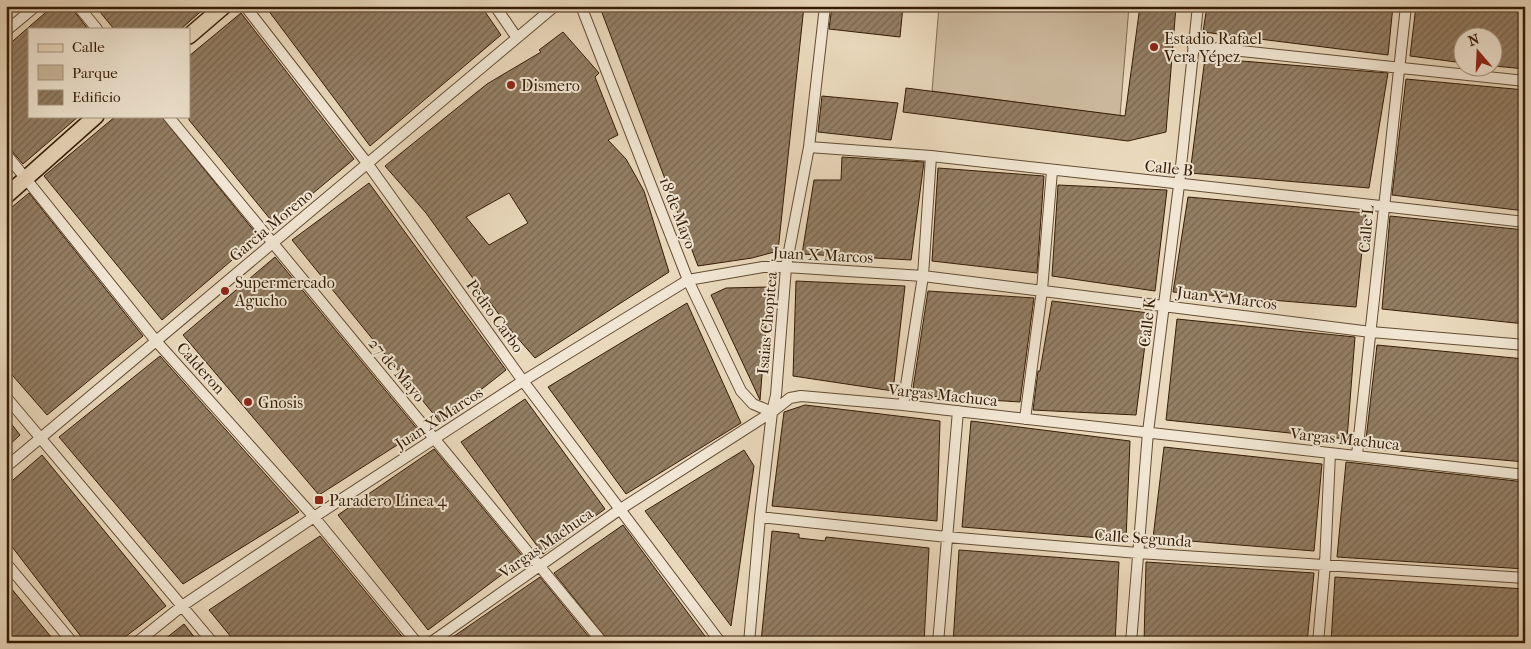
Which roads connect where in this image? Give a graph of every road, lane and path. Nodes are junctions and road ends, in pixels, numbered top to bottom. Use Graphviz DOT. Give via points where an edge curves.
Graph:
graph roads {
  1 [pos="36,6"];
  2 [pos="78,6"];
  3 [pos="224,6"];
  4 [pos="245,6"];
  5 [pos="494,6"];
  6 [pos="555,6"];
  7 [pos="581,6"];
  8 [pos="826,6"];
  9 [pos="1198,6"];
  10 [pos="1406,6"];
  11 [pos="96,28"];
  12 [pos="6,31"];
  13 [pos="190,35"];
  14 [pos="517,38"];
  15 [pos="1193,46"];
  16 [pos="1400,67"];
  17 [pos="1525,81"];
  18 [pos="94,118"];
  19 [pos="170,118"];
  20 [pos="809,147"];
  21 [pos="6,154"];
  22 [pos="931,156"];
  23 [pos="367,163"];
  24 [pos="1052,170"];
  25 [pos="27,179"];
  26 [pos="1179,185"];
  27 [pos="6,196"];
  28 [pos="1383,206"];
  29 [pos="1525,222"];
  30 [pos="273,243"];
  31 [pos="786,267"];
  32 [pos="923,276"];
  33 [pos="688,280"];
  34 [pos="1042,290"];
  35 [pos="1165,306"];
  36 [pos="1371,332"];
  37 [pos="156,340"];
  38 [pos="1525,345"];
  39 [pos="523,381"];
  40 [pos="6,397"];
  41 [pos="903,405"];
  42 [pos="958,411"];
  43 [pos="772,412"];
  44 [pos="1025,419"];
  45 [pos="1148,432"];
  46 [pos="40,438"];
  47 [pos="435,439"];
  48 [pos="1330,453"];
  49 [pos="1357,455"];
  50 [pos="6,466"];
  51 [pos="1525,474"];
  52 [pos="619,510"];
  53 [pos="314,517"];
  54 [pos="760,517"];
  55 [pos="947,537"];
  56 [pos="1138,553"];
  57 [pos="6,563"];
  58 [pos="1325,564"];
  59 [pos="540,566"];
  60 [pos="1525,578"];
  61 [pos="182,606"];
  62 [pos="73,643"];
  63 [pos="136,643"];
  64 [pos="213,643"];
  65 [pos="417,643"];
  66 [pos="430,643"];
  67 [pos="603,643"];
  68 [pos="721,643"];
  69 [pos="750,643"];
  70 [pos="938,643"];
  71 [pos="1131,643"];
  72 [pos="1318,643"];
  1 -- 12 [label="street"];
  2 -- 11 [label="street"];
  3 -- 13 [label="main road"];
  4 -- 23 [label="street, Pedro Carbo"];
  5 -- 14 [label="street"];
  6 -- 14 [label="street, Garcia Moreno"];
  7 -- 33 [label="street, 18 de Mayo"];
  8 -- 20 [label="street, Isaias Chopitea"];
  9 -- 15 [label="street, Calle K"];
  10 -- 16 [label="street, Calle L"];
  14 -- 23 [label="street, Garcia Moreno"];
  15 -- 16 [label="street"];
  15 -- 26 [label="street, Calle K"];
  16 -- 17 [label="street"];
  16 -- 28 [label="street, Calle L"];
  18 -- 25 [label="main road"];
  19 -- 30 [label="street, 27 de Mayo"];
  20 -- 22 [label="street, Calle B"];
  20 -- 31 [label="street, Isaias Chopitea"];
  21 -- 25 [label="street, Calderon"];
  22 -- 24 [label="street, Calle B"];
  22 -- 32 [label="street"];
  23 -- 30 [label="street, Garcia Moreno"];
  23 -- 39 [label="street, Pedro Carbo"];
  24 -- 26 [label="street, Calle B"];
  24 -- 34 [label="street"];
  25 -- 27 [label="main road"];
  25 -- 37 [label="street, Calderon"];
  26 -- 28 [label="street, Calle B"];
  26 -- 35 [label="street, Calle K"];
  28 -- 29 [label="street, Calle B"];
  28 -- 36 [label="street, Calle L"];
  30 -- 37 [label="street, Garcia Moreno"];
  30 -- 47 [label="street, 27 de Mayo"];
  31 -- 32 [label="street, Juan X Marcos"];
  31 -- 33 [label="street, Juan X Marcos" via="763,267"];
  31 -- 43 [label="street, Isaias Chopitea"];
  32 -- 34 [label="street, Juan X Marcos"];
  32 -- 41 [label="street"];
  33 -- 39 [label="street, Juan X Marcos"];
  33 -- 43 [label="street, 18 de Mayo" via="741,391 753,404"];
  34 -- 35 [label="street, Juan X Marcos"];
  34 -- 44 [label="street"];
  35 -- 36 [label="street, Juan X Marcos"];
  35 -- 45 [label="street, Calle K"];
  36 -- 38 [label="street, Juan X Marcos"];
  36 -- 49 [label="street, Calle L"];
  37 -- 46 [label="street, Garcia Moreno"];
  37 -- 53 [label="street, Calderon"];
  39 -- 47 [label="street, Juan X Marcos"];
  39 -- 52 [label="street, Pedro Carbo"];
  40 -- 46 [label="street"];
  41 -- 42 [label="street, Vargas Machuca"];
  41 -- 43 [label="street, Vargas Machuca" via="801,396 790,398"];
  42 -- 44 [label="street, Vargas Machuca"];
  42 -- 55 [label="street"];
  43 -- 52 [label="street, Vargas Machuca"];
  43 -- 54 [label="street, Isaias Chopitea"];
  44 -- 45 [label="street, Vargas Machuca"];
  45 -- 48 [label="street, Vargas Machuca"];
  45 -- 56 [label="street, Calle K"];
  46 -- 50 [label="street, Garcia Moreno"];
  46 -- 61 [label="street"];
  47 -- 53 [label="street, Juan X Marcos"];
  47 -- 59 [label="street, 27 de Mayo"];
  48 -- 49 [label="street, Vargas Machuca"];
  48 -- 58 [label="street"];
  49 -- 51 [label="street, Vargas Machuca"];
  52 -- 59 [label="street, Vargas Machuca"];
  52 -- 68 [label="street, Pedro Carbo"];
  53 -- 61 [label="street, Juan X Marcos"];
  53 -- 65 [label="street, Calderon"];
  54 -- 55 [label="street, Calle Segunda"];
  54 -- 69 [label="street, Isaias Chopitea"];
  55 -- 56 [label="street, Calle Segunda"];
  55 -- 70 [label="street"];
  56 -- 58 [label="street, Calle Segunda"];
  56 -- 71 [label="street, Calle K"];
  57 -- 62 [label="street"];
  58 -- 60 [label="street, Calle Segunda"];
  58 -- 72 [label="street"];
  59 -- 66 [label="street, Vargas Machuca"];
  59 -- 67 [label="street, 27 de Mayo"];
  61 -- 63 [label="street, Juan X Marcos"];
  61 -- 64 [label="street"];
}
